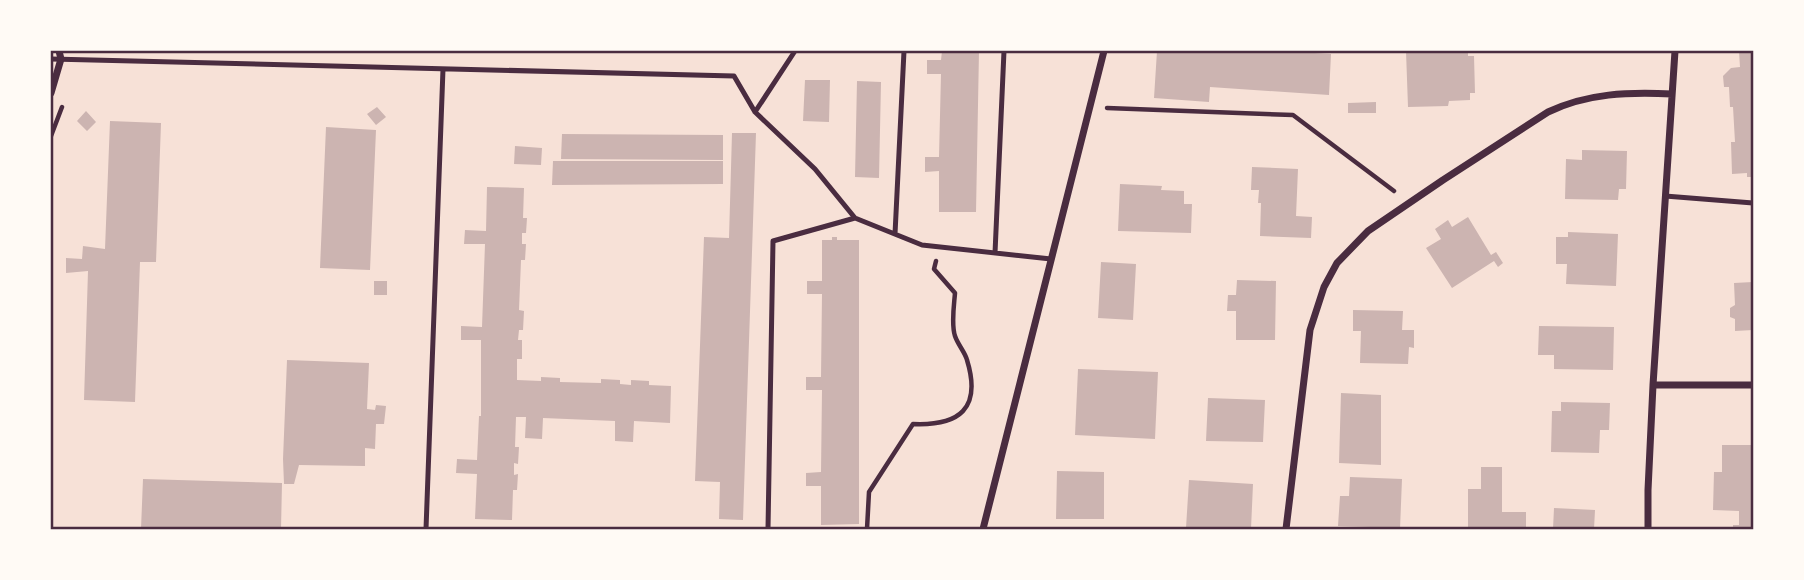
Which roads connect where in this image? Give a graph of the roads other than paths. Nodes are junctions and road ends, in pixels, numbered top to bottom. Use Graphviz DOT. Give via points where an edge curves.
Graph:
graph roads {
  1 [pos="59,51"];
  2 [pos="795,51"];
  3 [pos="904,51"];
  4 [pos="1004,51"];
  5 [pos="1104,51"];
  6 [pos="1675,51"];
  7 [pos="51,59"];
  8 [pos="61,60"];
  9 [pos="443,69"];
  10 [pos="51,93"];
  11 [pos="1672,94"];
  12 [pos="755,112"];
  13 [pos="1665,196"];
  14 [pos="1753,204"];
  15 [pos="855,218"];
  16 [pos="895,234"];
  17 [pos="995,253"];
  18 [pos="1051,259"];
  19 [pos="1753,385"];
  20 [pos="1653,386"];
  21 [pos="426,529"];
  22 [pos="768,529"];
  23 [pos="983,529"];
  24 [pos="1286,529"];
  25 [pos="1648,529"];
  1 -- 8 [label="street"];
  2 -- 12 [label="lane"];
  3 -- 16 [label="lane"];
  4 -- 17 [label="lane"];
  5 -- 18 [label="street"];
  6 -- 11 [label="street"];
  7 -- 8 [label="lane"];
  8 -- 9 [label="lane"];
  8 -- 10 [label="street"];
  9 -- 12 [label="lane" via="734,76"];
  9 -- 21 [label="lane"];
  11 -- 13 [label="street"];
  11 -- 24 [label="street" via="1594,96 1563,105 1409,202 1347,251 1324,287 1310,330"];
  12 -- 15 [label="lane" via="814,169"];
  13 -- 14 [label="lane"];
  13 -- 20 [label="street"];
  15 -- 16 [label="lane"];
  15 -- 22 [label="lane" via="773,241"];
  16 -- 17 [label="lane" via="922,245"];
  17 -- 18 [label="lane"];
  18 -- 23 [label="street"];
  19 -- 20 [label="street"];
  20 -- 25 [label="street"];
}
